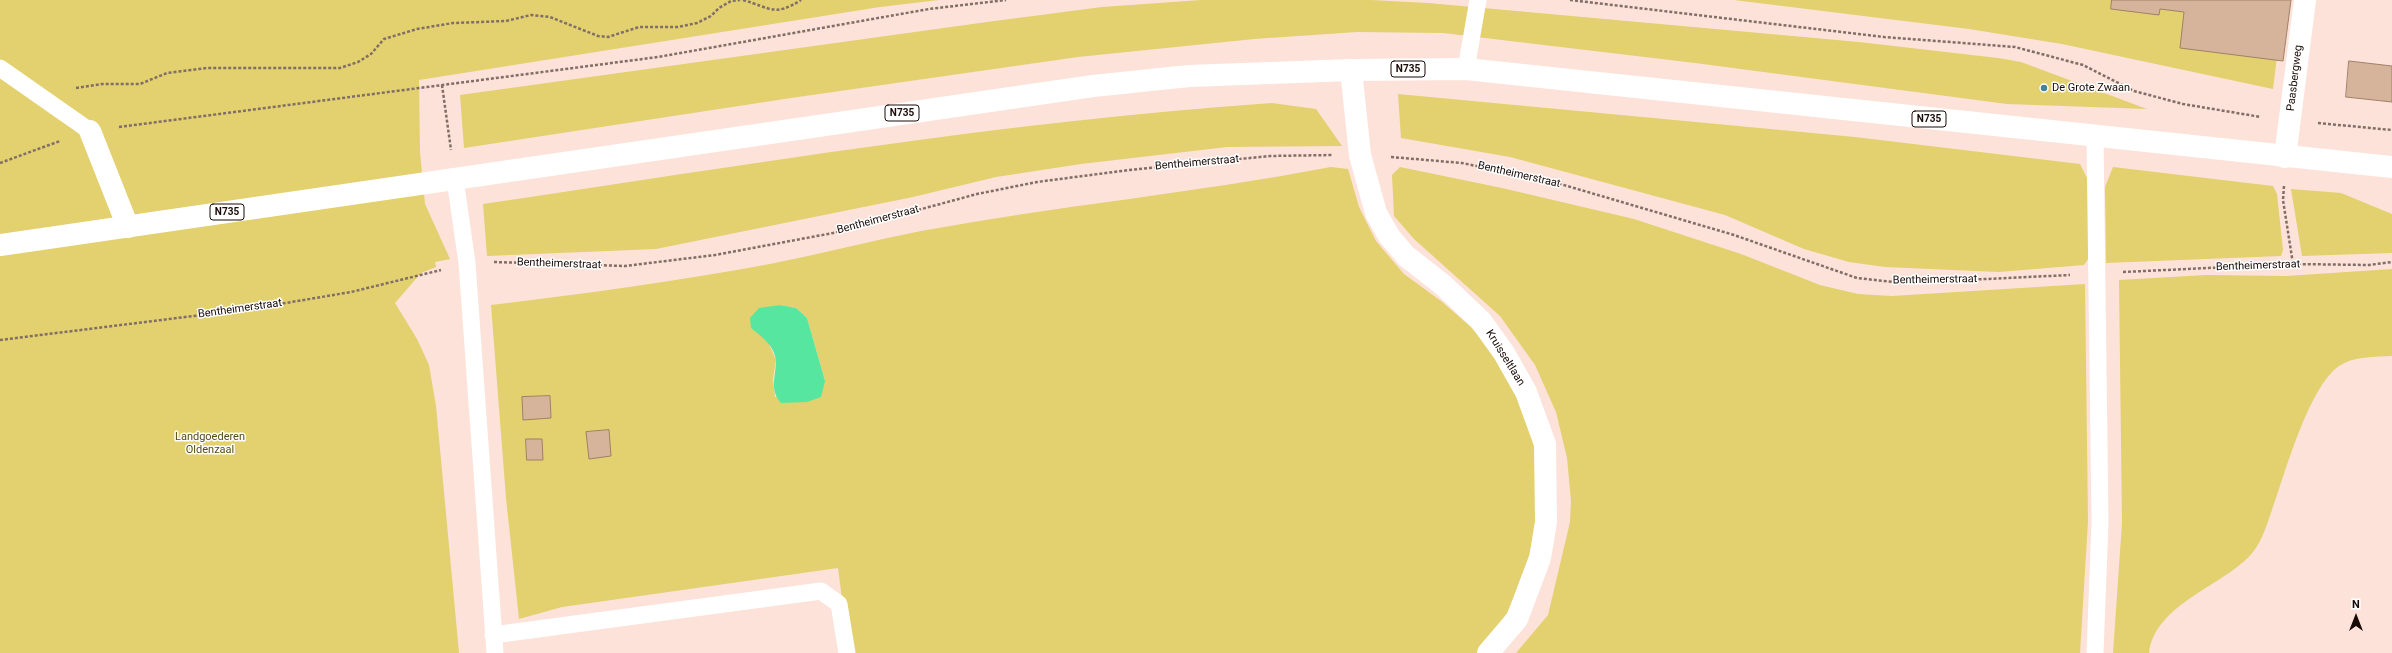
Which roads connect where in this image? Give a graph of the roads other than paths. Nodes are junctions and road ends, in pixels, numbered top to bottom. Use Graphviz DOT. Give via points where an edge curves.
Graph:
graph roads {
  1 [pos="1478,0"];
  2 [pos="2305,0"];
  3 [pos="0,68"];
  4 [pos="1466,69"];
  5 [pos="1351,70"];
  6 [pos="90,132"];
  7 [pos="2095,136"];
  8 [pos="2285,157"];
  9 [pos="2392,167"];
  10 [pos="455,179"];
  11 [pos="128,227"];
  12 [pos="0,245"];
  13 [pos="493,635"];
  14 [pos="495,653"];
  15 [pos="847,653"];
  16 [pos="1488,653"];
  17 [pos="2095,653"];
  1 -- 4 [label="lane"];
  2 -- 8 [label="main road, Paasbergweg"];
  3 -- 6 [label="lane"];
  4 -- 5 [label="main road, N735"];
  4 -- 7 [label="main road, N735"];
  5 -- 10 [label="main road, N735" via="1189,76 1093,86"];
  5 -- 16 [label="main road, Kruisseltlaan" via="1360,155 1376,213 1389,236 1406,256 1443,285 1481,321 1504,353 1526,392 1545,444 1546,522 1540,558 1517,618"];
  6 -- 11 [label="main road"];
  7 -- 8 [label="main road, N735"];
  7 -- 17 [label="lane" via="2100,522"];
  8 -- 9 [label="main road, N735"];
  10 -- 11 [label="main road, N735"];
  10 -- 13 [label="lane" via="468,263"];
  11 -- 12 [label="main road, N735"];
  13 -- 14 [label="lane"];
  13 -- 15 [label="lane" via="821,591 839,604"];
}
